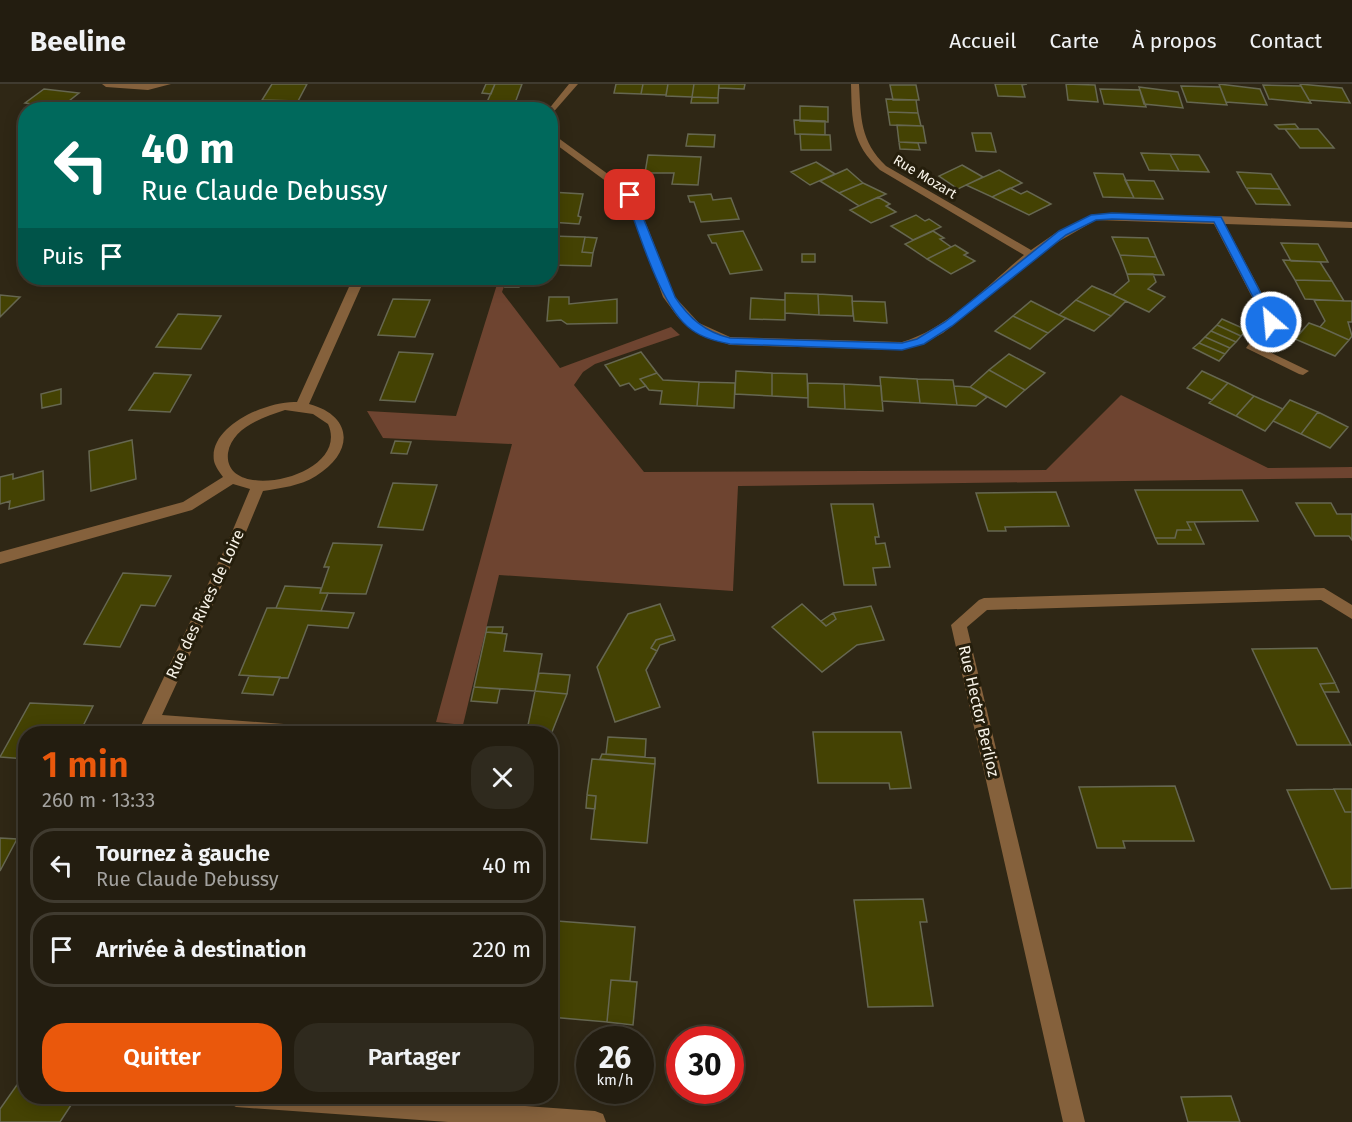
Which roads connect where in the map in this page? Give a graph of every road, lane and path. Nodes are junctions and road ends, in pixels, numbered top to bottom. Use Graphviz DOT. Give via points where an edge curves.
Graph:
graph roads {
  1 [pos="106,84"];
  2 [pos="167,84"];
  3 [pos="574,84"];
  4 [pos="855,84"];
  5 [pos="558,103"];
  6 [pos="558,141"];
  7 [pos="1217,219"];
  8 [pos="1352,225"];
  9 [pos="1033,256"];
  10 [pos="356,285"];
  11 [pos="1304,370"];
  12 [pos="302,405"];
  13 [pos="232,478"];
  14 [pos="258,486"];
  15 [pos="0,558"];
  16 [pos="1352,613"];
  17 [pos="149,726"];
  18 [pos="346,1104"];
  19 [pos="595,1122"];
  20 [pos="1074,1122"];
  1 -- 2 [label="street"];
  3 -- 5 [label="street"];
  4 -- 9 [label="street, Rue Mozart" via="861,141 869,156"];
  6 -- 9 [label="street" via="630,195 669,297 694,327 713,337 730,341 902,346 921,342"];
  7 -- 8 [label="street"];
  7 -- 9 [label="street" via="1094,217 1062,233"];
  7 -- 11 [label="street" via="1271,322 1252,348"];
  10 -- 12 [label="street"];
  12 -- 13 [label="street" via="264,410 232,429 222,442 219,455 222,468"];
  12 -- 14 [label="street" via="331,417 337,429 337,442 330,456 317,469 299,478 279,485"];
  13 -- 14 [label="street"];
  13 -- 15 [label="street" via="187,506"];
  14 -- 17 [label="street, Rue des Rives de Loire"];
  16 -- 20 [label="street, Rue Hector Berlioz" via="1324,594 984,604 959,625"];
  18 -- 19 [label="street"];
}
